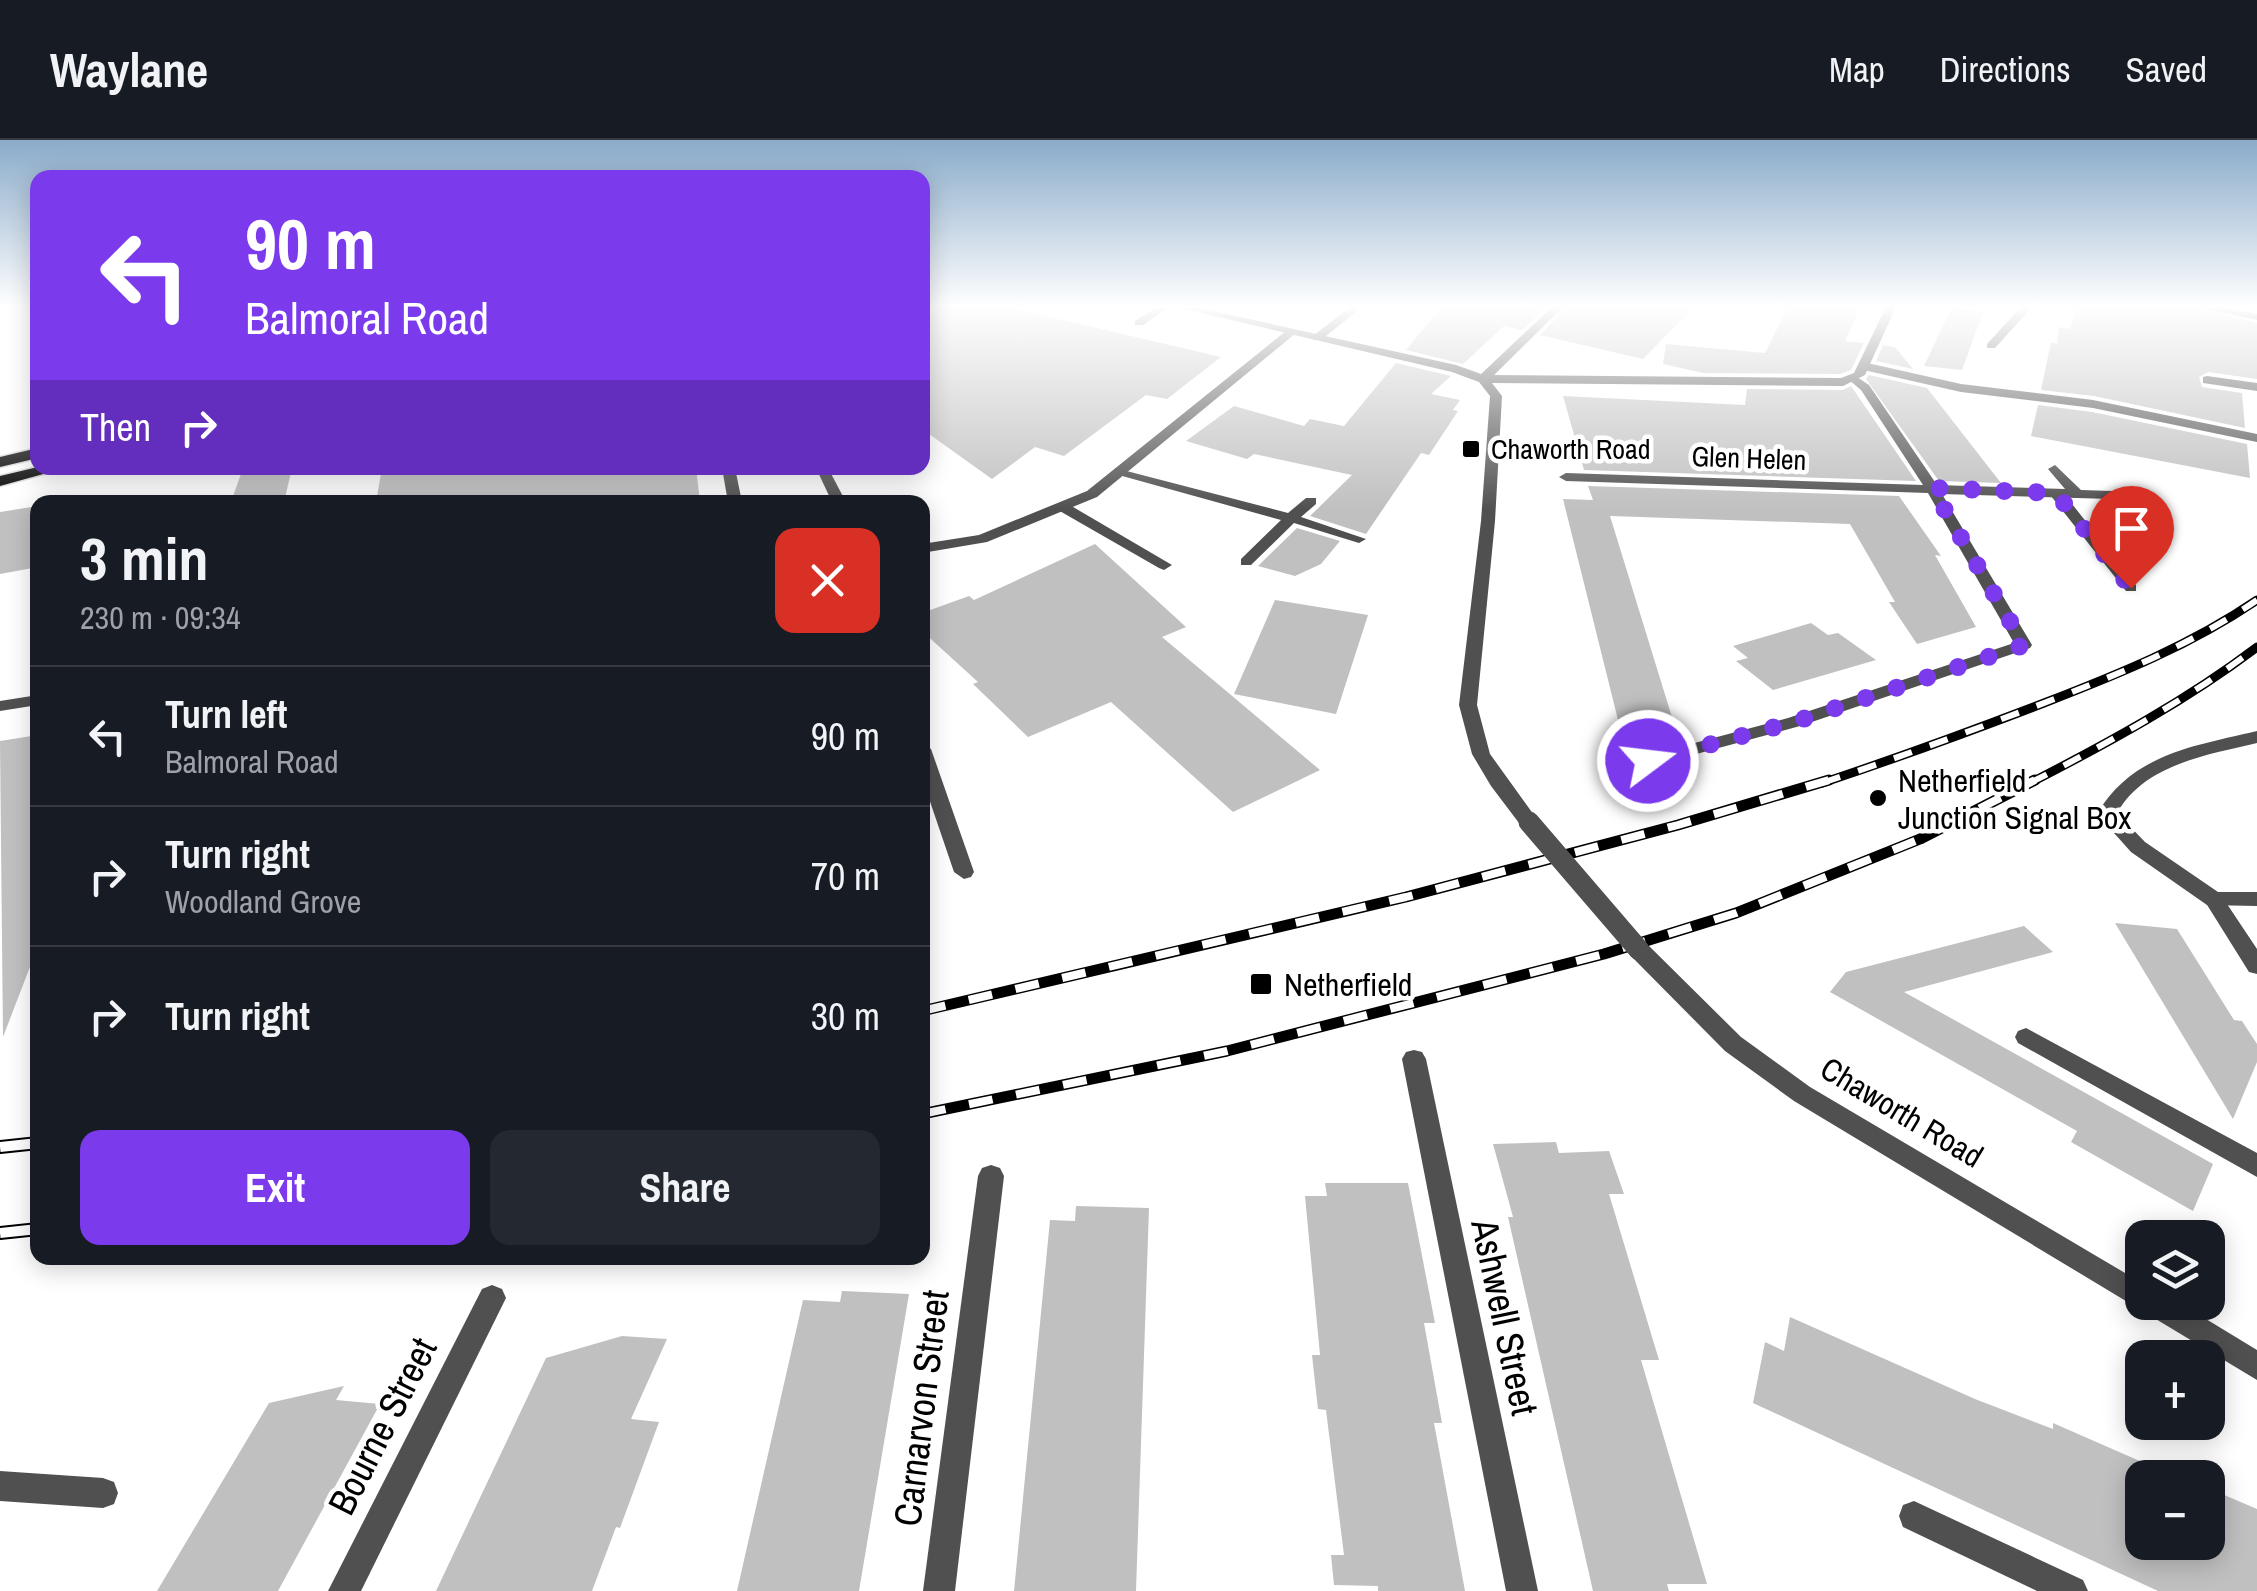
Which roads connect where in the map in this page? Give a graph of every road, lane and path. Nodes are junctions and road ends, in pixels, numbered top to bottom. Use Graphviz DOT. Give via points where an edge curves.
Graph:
graph roads {
  1 [pos="1239,375"];
  2 [pos="1471,375"];
  3 [pos="1487,375"];
  4 [pos="1847,375"];
  5 [pos="1860,375"];
  6 [pos="1876,375"];
  7 [pos="1483,379"];
  8 [pos="2207,380"];
  9 [pos="2257,387"];
  10 [pos="2257,438"];
  11 [pos="30,454"];
  12 [pos="0,462"];
  13 [pos="2055,469"];
  14 [pos="1120,471"];
  15 [pos="30,474"];
  16 [pos="1566,476"];
  17 [pos="0,480"];
  18 [pos="1932,488"];
  19 [pos="2056,493"];
  20 [pos="2077,494"];
  21 [pos="2112,495"];
  22 [pos="1311,500"];
  23 [pos="1063,507"];
  24 [pos="1291,518"];
  25 [pos="1359,539"];
  26 [pos="930,548"];
  27 [pos="1246,562"];
  28 [pos="1164,564"];
  29 [pos="2131,588"];
  30 [pos="30,701"];
  31 [pos="0,706"];
  32 [pos="2257,737"];
  33 [pos="1648,761"];
  34 [pos="930,772"];
  35 [pos="964,872"];
  36 [pos="2214,900"];
  37 [pos="2257,900"];
  38 [pos="2257,966"];
  39 [pos="2026,1037"];
  40 [pos="1414,1059"];
  41 [pos="2257,1166"];
  42 [pos="991,1176"];
  43 [pos="2125,1287"];
  44 [pos="492,1298"];
  45 [pos="2182,1320"];
  46 [pos="2257,1366"];
  47 [pos="0,1486"];
  48 [pos="103,1493"];
  49 [pos="1914,1516"];
  50 [pos="344,1591"];
  51 [pos="939,1591"];
  52 [pos="1522,1591"];
  53 [pos="2072,1591"];
  1 -- 14 [label="street"];
  2 -- 7 [label="street"];
  3 -- 7 [label="street"];
  4 -- 7 [label="street" via="1805,384"];
  5 -- 18 [label="street"];
  6 -- 10 [label="street" via="2093,404"];
  7 -- 43 [label="street, Chaworth Road, bridge" via="1496,403 1468,705 1475,746 1502,788 1640,950 1733,1044 1802,1094"];
  8 -- 9 [label="street"];
  11 -- 12 [label="main road"];
  13 -- 20 [label="street"];
  14 -- 23 [label="street"];
  14 -- 24 [label="street"];
  15 -- 17 [label="main road"];
  16 -- 18 [label="street, Glen Helen"];
  18 -- 19 [label="street, Glen Helen"];
  18 -- 33 [label="street" via="2024,645 1794,722"];
  19 -- 20 [label="street, Glen Helen"];
  19 -- 29 [label="street"];
  20 -- 21 [label="street, Glen Helen"];
  22 -- 24 [label="street"];
  23 -- 26 [label="street" via="982,539"];
  23 -- 28 [label="street"];
  24 -- 25 [label="street"];
  24 -- 27 [label="street"];
  30 -- 31 [label="street"];
  32 -- 36 [label="street" via="2175,757 2115,794 2107,814 2138,847"];
  34 -- 35 [label="street"];
  36 -- 37 [label="street"];
  36 -- 38 [label="street"];
  39 -- 41 [label="street"];
  40 -- 52 [label="street, Ashwell Street"];
  42 -- 51 [label="street, Carnarvon Street"];
  44 -- 50 [label="street, Bourne Street"];
  45 -- 46 [label="street"];
  47 -- 48 [label="street"];
  49 -- 53 [label="street"];
}
